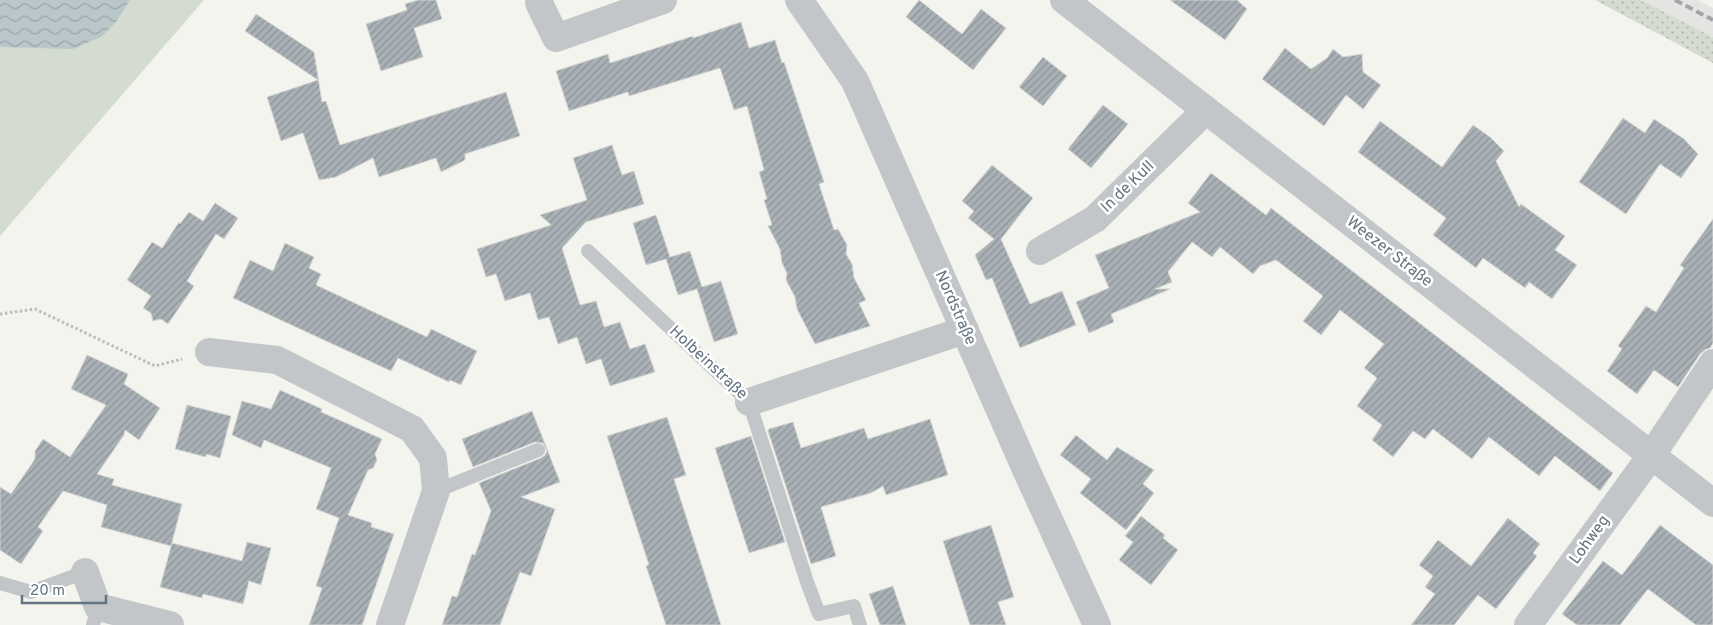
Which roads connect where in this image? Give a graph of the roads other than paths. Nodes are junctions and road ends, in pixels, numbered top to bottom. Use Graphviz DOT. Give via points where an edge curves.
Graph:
graph roads {
  1 [pos="663,0"];
  2 [pos="799,0"];
  3 [pos="1064,0"];
  4 [pos="539,3"];
  5 [pos="1206,110"];
  6 [pos="588,251"];
  7 [pos="1040,251"];
  8 [pos="965,330"];
  9 [pos="209,352"];
  10 [pos="1713,363"];
  11 [pos="749,402"];
  12 [pos="538,450"];
  13 [pos="1651,456"];
  14 [pos="436,491"];
  15 [pos="1713,503"];
  16 [pos="85,572"];
  17 [pos="0,583"];
  18 [pos="95,616"];
  19 [pos="170,625"];
  20 [pos="390,625"];
  21 [pos="860,625"];
  22 [pos="1097,625"];
  23 [pos="1528,625"];
  1 -- 4 [label="street" via="556,38"];
  2 -- 8 [label="street, Nordstraße" via="855,81"];
  3 -- 5 [label="street, Weezer Straße"];
  5 -- 7 [label="street, In de Kull" via="1095,219"];
  5 -- 13 [label="street, Weezer Straße"];
  6 -- 11 [label="lane, Holbeinstraße"];
  8 -- 11 [label="street, Holbeinstraße"];
  8 -- 22 [label="street, Nordstraße"];
  9 -- 14 [label="street" via="276,360 412,429 433,458"];
  10 -- 13 [label="street, Lohweg"];
  11 -- 21 [label="lane" via="819,614 854,606"];
  12 -- 14 [label="lane"];
  13 -- 15 [label="street, Weezer Straße"];
  13 -- 23 [label="street, Lohweg"];
  14 -- 20 [label="street"];
  16 -- 17 [label="lane" via="32,592"];
  16 -- 18 [label="street"];
  18 -- 19 [label="street"];
}
